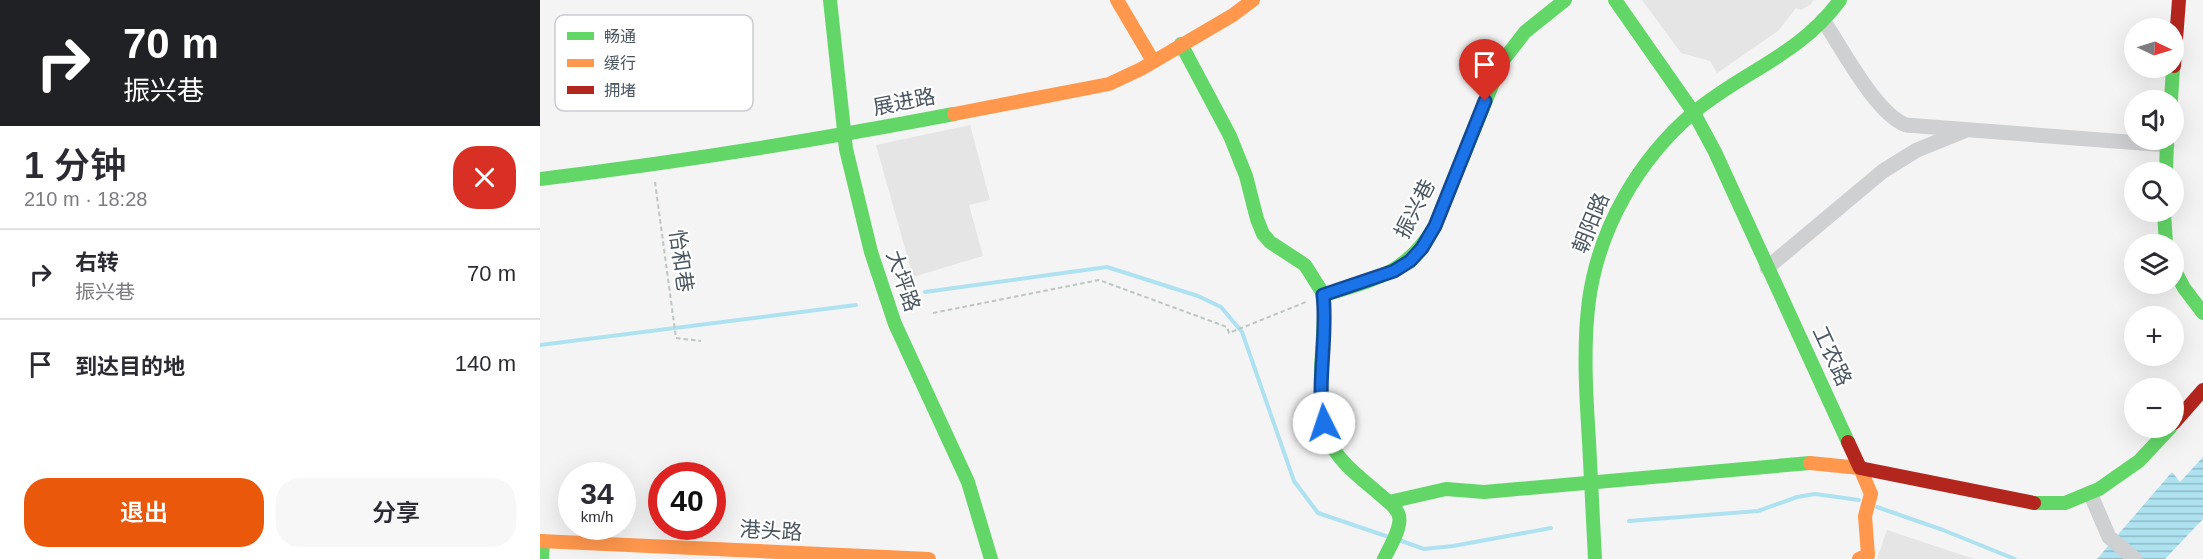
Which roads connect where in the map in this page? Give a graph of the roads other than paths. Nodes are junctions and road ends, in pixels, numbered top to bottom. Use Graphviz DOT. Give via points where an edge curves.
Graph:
graph roads {
  1 [pos="830,0"];
  2 [pos="842,0"];
  3 [pos="1117,0"];
  4 [pos="1253,0"];
  5 [pos="1565,0"];
  6 [pos="1616,0"];
  7 [pos="1840,0"];
  8 [pos="2179,0"];
  9 [pos="2177,18"];
  10 [pos="1823,20"];
  11 [pos="1180,44"];
  12 [pos="1153,61"];
  13 [pos="1694,113"];
  14 [pos="1970,128"];
  15 [pos="850,134"];
  16 [pos="2124,139"];
  17 [pos="540,179"];
  18 [pos="1767,268"];
  19 [pos="2184,288"];
  20 [pos="1323,295"];
  21 [pos="2203,313"];
  22 [pos="2203,390"];
  23 [pos="2184,412"];
  24 [pos="2161,438"];
  25 [pos="1860,468"];
  26 [pos="1591,483"];
  27 [pos="2090,493"];
  28 [pos="1389,502"];
  29 [pos="541,541"];
  30 [pos="1385,557"];
  31 [pos="542,559"];
  32 [pos="929,559"];
  33 [pos="997,559"];
  34 [pos="1595,559"];
  35 [pos="1859,559"];
  36 [pos="2135,559"];
  1 -- 15 [label="street"];
  2 -- 15 [label="street"];
  3 -- 12 [label="street"];
  4 -- 11 [label="street, 展进路"];
  5 -- 20 [label="street, 振兴巷" via="1525,32 1502,63 1435,226 1422,248 1394,271"];
  6 -- 13 [label="street, 工农路"];
  7 -- 10 [label="street, 朝阳路"];
  8 -- 9 [label="street"];
  10 -- 13 [label="street, 朝阳路" via="1800,42"];
  10 -- 14 [label="street" via="1878,102 1895,119 1912,126"];
  11 -- 12 [label="street, 展进路"];
  11 -- 20 [label="street" via="1228,131 1262,232 1271,243 1301,261"];
  12 -- 15 [label="street, 展进路" via="1133,75 1109,84"];
  13 -- 18 [label="street, 工农路"];
  13 -- 26 [label="street, 朝阳路" via="1654,152 1633,181 1597,259 1589,297 1587,338"];
  14 -- 16 [label="street"];
  14 -- 18 [label="street" via="1917,150 1883,171"];
  15 -- 17 [label="street, 展进路"];
  15 -- 33 [label="street, 大坪路" via="877,231 887,285"];
  18 -- 25 [label="street, 工农路"];
  19 -- 21 [label="street"];
  20 -- 28 [label="street" via="1322,404 1326,431 1336,451"];
  22 -- 23 [label="street"];
  24 -- 27 [label="street" via="2125,473"];
  25 -- 26 [label="street" via="1818,462"];
  25 -- 27 [label="street" via="2029,503 2056,504"];
  25 -- 35 [label="street, 工农路" via="1871,494 1865,516 1868,555"];
  26 -- 28 [label="street" via="1484,492 1446,489"];
  26 -- 34 [label="street, 朝阳路"];
  27 -- 36 [label="street" via="2109,537"];
  28 -- 30 [label="street" via="1398,514"];
  29 -- 31 [label="street"];
  29 -- 32 [label="street, 港头路"];
}
